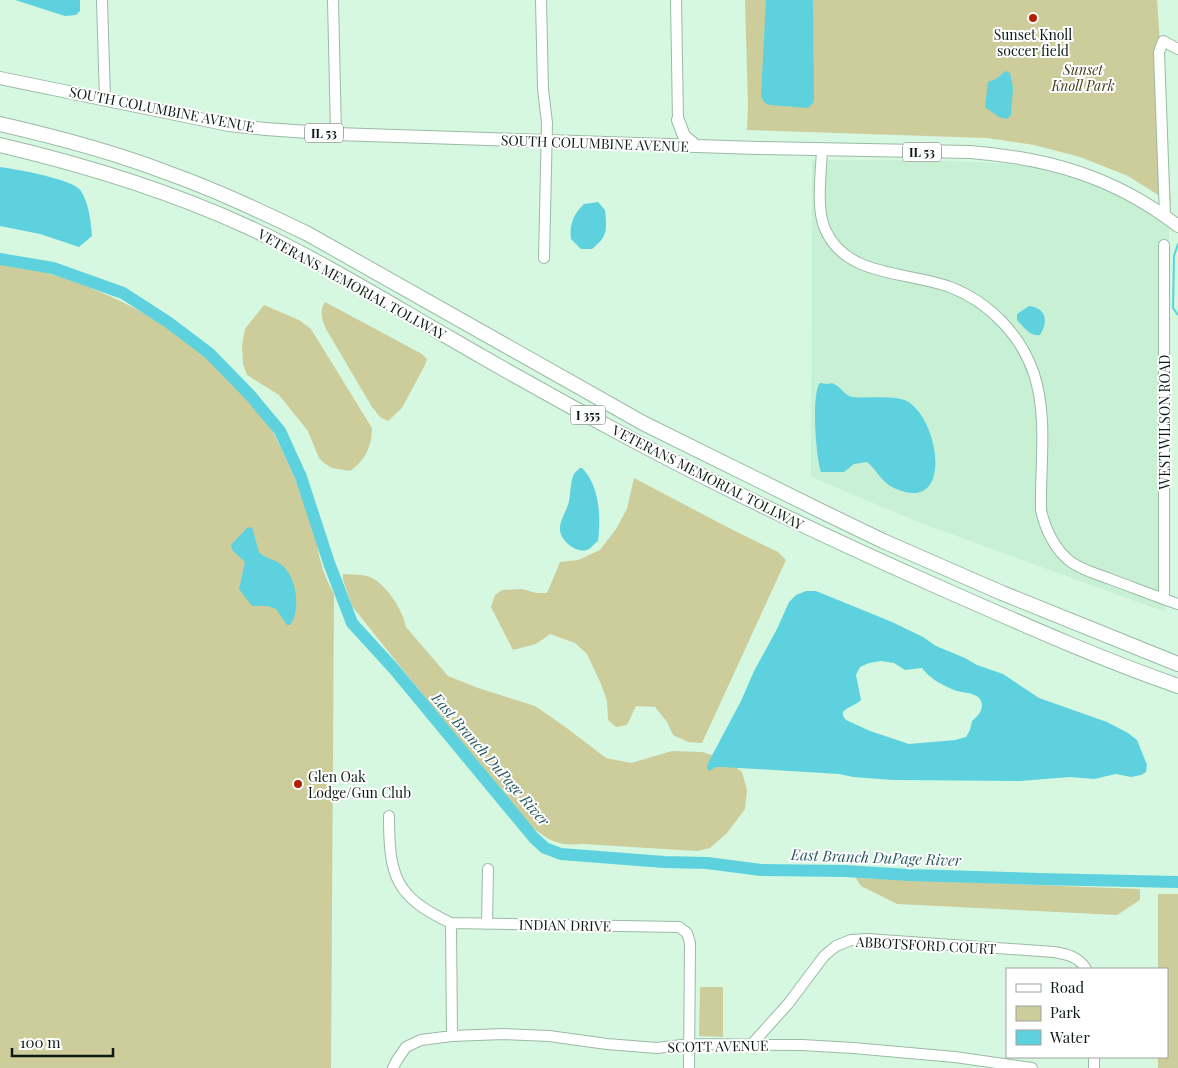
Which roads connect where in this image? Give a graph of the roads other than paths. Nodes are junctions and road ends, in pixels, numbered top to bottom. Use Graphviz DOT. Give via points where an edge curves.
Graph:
graph roads {
  1 [pos="102,0"];
  2 [pos="333,0"];
  3 [pos="541,0"];
  4 [pos="676,0"];
  5 [pos="1178,49"];
  6 [pos="0,78"];
  7 [pos="105,99"];
  8 [pos="678,120"];
  9 [pos="0,124"];
  10 [pos="336,134"];
  11 [pos="547,141"];
  12 [pos="0,145"];
  13 [pos="666,145"];
  14 [pos="696,146"];
  15 [pos="822,150"];
  16 [pos="1165,216"];
  17 [pos="1178,226"];
  18 [pos="1164,246"];
  19 [pos="544,258"];
  20 [pos="1164,599"];
  21 [pos="1178,604"];
  22 [pos="1178,664"];
  23 [pos="1178,686"];
  24 [pos="389,816"];
  25 [pos="488,869"];
  26 [pos="452,923"];
  27 [pos="487,924"];
  28 [pos="1085,968"];
  29 [pos="452,1036"];
  30 [pos="690,1044"];
  31 [pos="751,1045"];
  32 [pos="393,1068"];
  33 [pos="690,1068"];
  34 [pos="1032,1068"];
  1 -- 7 [label="street"];
  2 -- 10 [label="street"];
  3 -- 11 [label="street"];
  4 -- 8 [label="street"];
  5 -- 16 [label="street" via="1163,41 1159,52"];
  6 -- 7 [label="main road, SOUTH COLUMBINE AVENUE / IL 53"];
  7 -- 10 [label="main road, SOUTH COLUMBINE AVENUE / IL 53" via="229,125"];
  8 -- 13 [label="main road" via="674,136"];
  8 -- 14 [label="main road" via="684,136"];
  9 -- 22 [label="highway, VETERANS MEMORIAL TOLLWAY / I 355" via="123,157 254,208 308,234 643,423 812,507 1002,594"];
  10 -- 11 [label="main road, SOUTH COLUMBINE AVENUE / IL 53"];
  11 -- 13 [label="main road, SOUTH COLUMBINE AVENUE / IL 53"];
  11 -- 19 [label="street"];
  12 -- 23 [label="highway, VETERANS MEMORIAL TOLLWAY / I 355" via="123,178 246,226 728,489 868,556"];
  13 -- 14 [label="main road, SOUTH COLUMBINE AVENUE / IL 53"];
  14 -- 15 [label="main road, SOUTH COLUMBINE AVENUE / IL 53"];
  15 -- 16 [label="main road, SOUTH COLUMBINE AVENUE / IL 53" via="970,152 1022,158 1090,176"];
  15 -- 20 [label="street" via="824,227 841,253 866,267 933,282 970,297 1000,319 1024,351 1034,374 1040,403 1040,510 1051,537 1062,553 1084,569"];
  16 -- 17 [label="main road, SOUTH COLUMBINE AVENUE / IL 53"];
  18 -- 20 [label="street, WEST WILSON ROAD"];
  20 -- 21 [label="street"];
  24 -- 26 [label="street" via="390,859 400,883 423,909"];
  25 -- 27 [label="street"];
  26 -- 27 [label="street, INDIAN DRIVE"];
  26 -- 29 [label="street"];
  27 -- 30 [label="street, INDIAN DRIVE" via="679,927 687,933 690,943"];
  28 -- 31 [label="street, ABBOTSFORD COURT" via="1074,957 1054,952 851,940 824,956 788,1004"];
  29 -- 30 [label="street, SCOTT AVENUE" via="549,1036 657,1048"];
  29 -- 32 [label="street, SCOTT AVENUE" via="421,1040 406,1047"];
  30 -- 31 [label="street, SCOTT AVENUE"];
  30 -- 33 [label="street"];
  31 -- 34 [label="street, SCOTT AVENUE" via="892,1051"];
}
